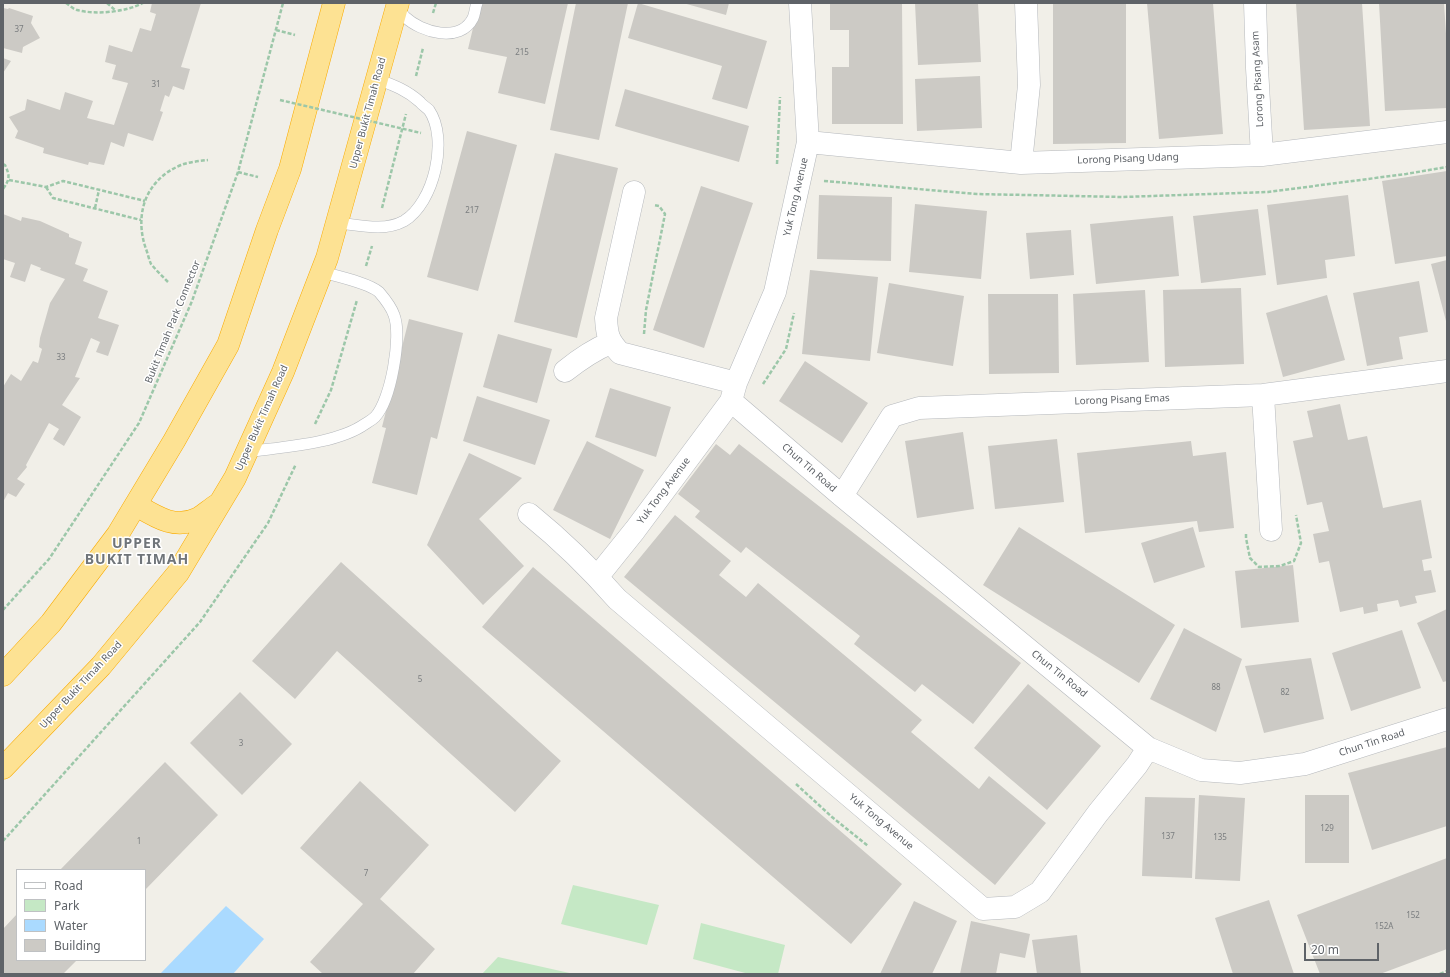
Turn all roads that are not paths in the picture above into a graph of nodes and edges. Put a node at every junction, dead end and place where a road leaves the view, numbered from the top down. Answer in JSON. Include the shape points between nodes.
{"nodes":[{"id":1,"x":334,"y":3,"type":"edge"},
{"id":2,"x":477,"y":3,"type":"edge"},
{"id":3,"x":800,"y":3,"type":"edge"},
{"id":4,"x":1026,"y":3,"type":"edge"},
{"id":5,"x":1255,"y":3,"type":"edge"},
{"id":6,"x":398,"y":5,"type":"edge"},
{"id":7,"x":377,"y":79,"type":"junction"},
{"id":8,"x":1447,"y":132,"type":"edge"},
{"id":9,"x":808,"y":142,"type":"junction"},
{"id":10,"x":1262,"y":155,"type":"junction"},
{"id":11,"x":1021,"y":163,"type":"junction"},
{"id":12,"x":634,"y":195,"type":"road end"},
{"id":13,"x":338,"y":222,"type":"junction"},
{"id":14,"x":322,"y":272,"type":"junction"},
{"id":15,"x":610,"y":343,"type":"junction"},
{"id":16,"x":565,"y":371,"type":"dead end"},
{"id":17,"x":1447,"y":371,"type":"edge"},
{"id":18,"x":733,"y":392,"type":"junction"},
{"id":19,"x":1263,"y":395,"type":"junction"},
{"id":20,"x":247,"y":452,"type":"junction"},
{"id":21,"x":842,"y":496,"type":"junction"},
{"id":22,"x":220,"y":504,"type":"junction"},
{"id":23,"x":136,"y":505,"type":"junction"},
{"id":24,"x":529,"y":514,"type":"dead end"},
{"id":25,"x":1271,"y":530,"type":"dead end"},
{"id":26,"x":598,"y":576,"type":"junction"},
{"id":27,"x":3,"y":675,"type":"edge"},
{"id":28,"x":1447,"y":718,"type":"edge"},
{"id":29,"x":1148,"y":748,"type":"junction"},
{"id":30,"x":3,"y":768,"type":"edge"}],
"edges":[{"from":1,"to":23,"type":"highway","via":[[290,169],[228,345]]},
{"from":2,"to":6,"type":"lane","via":[[473,18],[464,29],[441,33],[419,26],[405,17]]},
{"from":3,"to":9,"type":"street","name":"Yuk Tong Avenue"},
{"from":4,"to":11,"type":"street","via":[[1030,85]]},
{"from":5,"to":10,"type":"street","name":"Lorong Pisang Asam"},
{"from":6,"to":7,"type":"highway","name":"Upper Bukit Timah Road"},
{"from":7,"to":13,"type":"highway","name":"Upper Bukit Timah Road"},
{"from":7,"to":13,"type":"lane","via":[[401,88],[429,110],[436,127],[439,149],[435,172],[427,193],[416,210],[404,221],[377,227]]},
{"from":8,"to":10,"type":"street","name":"Lorong Pisang Udang"},
{"from":9,"to":11,"type":"street","name":"Lorong Pisang Udang"},
{"from":9,"to":18,"type":"street","name":"Yuk Tong Avenue","via":[[775,292]]},
{"from":10,"to":11,"type":"street","name":"Lorong Pisang Udang"},
{"from":12,"to":15,"type":"street","via":[[606,318]]},
{"from":13,"to":14,"type":"highway","name":"Upper Bukit Timah Road"},
{"from":14,"to":20,"type":"highway","name":"Upper Bukit Timah Road","via":[[283,372]]},
{"from":14,"to":20,"type":"lane","via":[[361,283],[378,291],[390,304],[395,316],[397,337],[393,372],[386,396],[376,416],[364,426],[345,435],[305,445]]},
{"from":15,"to":16,"type":"street","via":[[583,356]]},
{"from":15,"to":18,"type":"street","via":[[620,353]]},
{"from":17,"to":19,"type":"street","name":"Lorong Pisang Emas"},
{"from":18,"to":21,"type":"street","name":"Chun Tin Road"},
{"from":18,"to":26,"type":"street","name":"Yuk Tong Avenue","via":[[635,530]]},
{"from":19,"to":21,"type":"street","name":"Lorong Pisang Emas","via":[[919,408],[892,416]]},
{"from":19,"to":25,"type":"street"},
{"from":20,"to":22,"type":"highway","name":"Upper Bukit Timah Road"},
{"from":21,"to":29,"type":"street","name":"Chun Tin Road"},
{"from":22,"to":23,"type":"highway","via":[[199,518],[184,523],[171,523],[160,519]]},
{"from":22,"to":30,"type":"highway","name":"Upper Bukit Timah Road","via":[[178,573],[101,666]]},
{"from":23,"to":27,"type":"highway","via":[[118,534],[51,622]]},
{"from":24,"to":26,"type":"street","name":"Yuk Tong Avenue"},
{"from":26,"to":29,"type":"street","name":"Yuk Tong Avenue","via":[[617,598],[983,909],[1015,907],[1040,892]]},
{"from":28,"to":29,"type":"street","name":"Chun Tin Road","via":[[1305,764],[1240,773],[1201,770]]}]}
